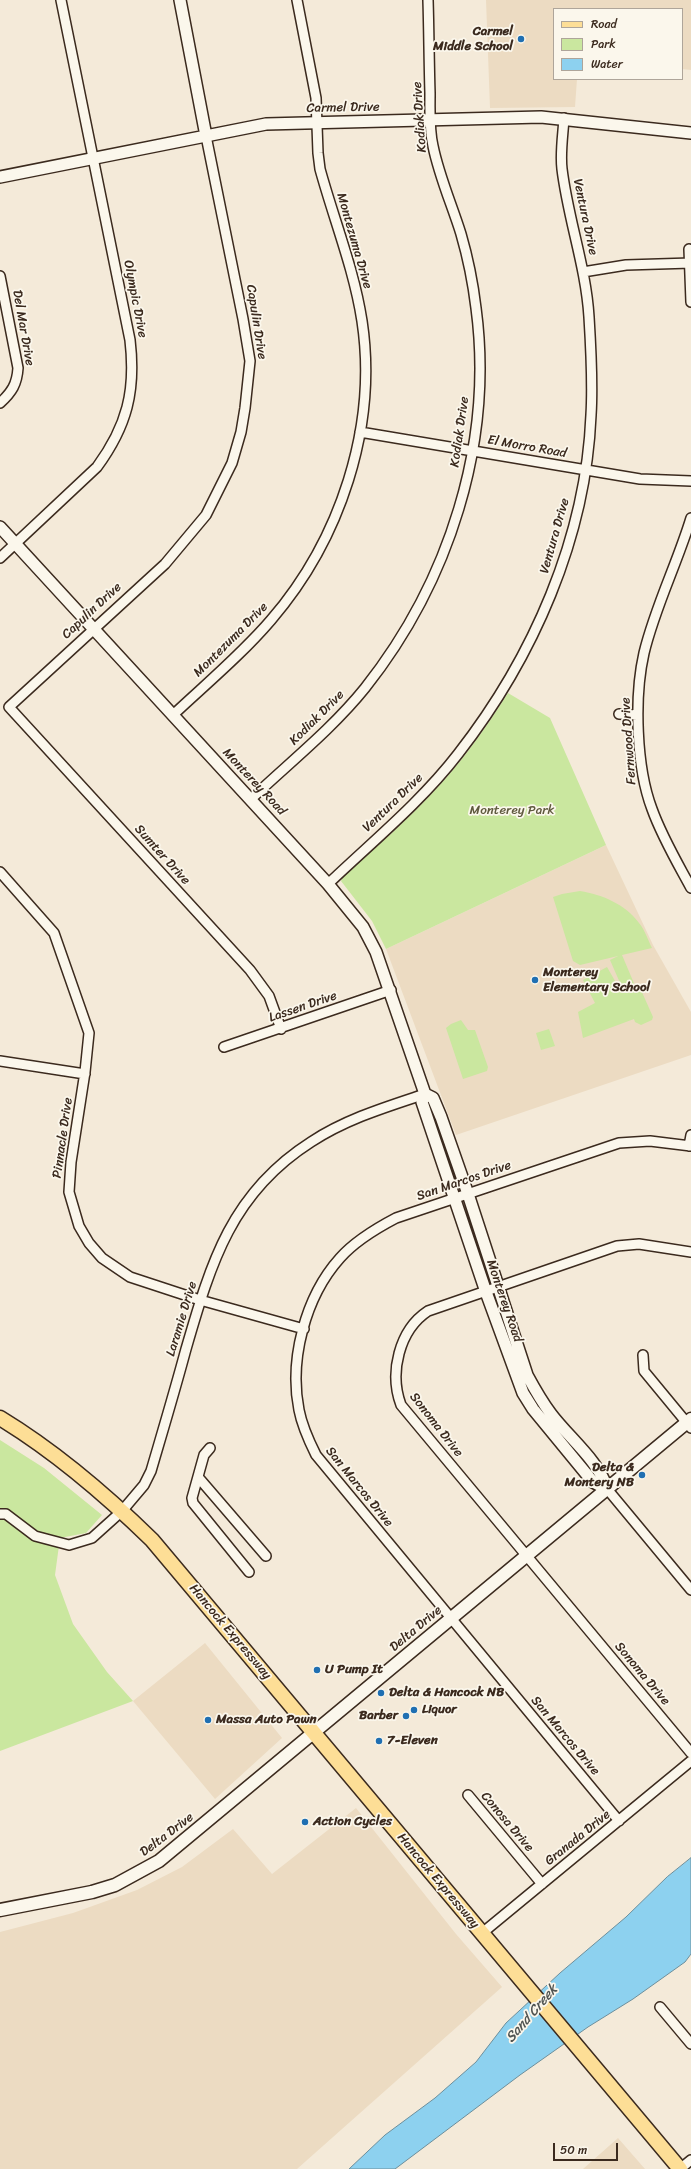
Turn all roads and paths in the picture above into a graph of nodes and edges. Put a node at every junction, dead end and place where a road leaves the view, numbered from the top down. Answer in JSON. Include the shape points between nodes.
{"nodes":[{"id":1,"x":61,"y":0,"type":"edge"},
{"id":2,"x":180,"y":0,"type":"edge"},
{"id":3,"x":296,"y":0,"type":"edge"},
{"id":4,"x":428,"y":0,"type":"edge"},
{"id":5,"x":564,"y":118,"type":"junction"},
{"id":6,"x":430,"y":120,"type":"junction"},
{"id":7,"x":317,"y":123,"type":"junction"},
{"id":8,"x":691,"y":133,"type":"edge"},
{"id":9,"x":206,"y":136,"type":"junction"},
{"id":10,"x":92,"y":159,"type":"junction"},
{"id":11,"x":0,"y":177,"type":"edge"},
{"id":12,"x":689,"y":249,"type":"dead end"},
{"id":13,"x":690,"y":263,"type":"edge"},
{"id":14,"x":584,"y":272,"type":"junction"},
{"id":15,"x":0,"y":276,"type":"edge"},
{"id":16,"x":691,"y":302,"type":"edge"},
{"id":17,"x":0,"y":403,"type":"edge"},
{"id":18,"x":360,"y":432,"type":"junction"},
{"id":19,"x":472,"y":450,"type":"junction"},
{"id":20,"x":585,"y":470,"type":"junction"},
{"id":21,"x":691,"y":481,"type":"edge"},
{"id":22,"x":691,"y":518,"type":"edge"},
{"id":23,"x":0,"y":527,"type":"edge"},
{"id":24,"x":16,"y":544,"type":"junction"},
{"id":25,"x":0,"y":558,"type":"edge"},
{"id":26,"x":94,"y":628,"type":"junction"},
{"id":27,"x":9,"y":707,"type":"joint"},
{"id":28,"x":619,"y":714,"type":"dead end"},
{"id":29,"x":173,"y":715,"type":"junction"},
{"id":30,"x":637,"y":715,"type":"junction"},
{"id":31,"x":251,"y":800,"type":"junction"},
{"id":32,"x":0,"y":872,"type":"edge"},
{"id":33,"x":328,"y":884,"type":"junction"},
{"id":34,"x":691,"y":888,"type":"edge"},
{"id":35,"x":391,"y":990,"type":"junction"},
{"id":36,"x":281,"y":1029,"type":"junction"},
{"id":37,"x":224,"y":1047,"type":"dead end"},
{"id":38,"x":0,"y":1061,"type":"edge"},
{"id":39,"x":85,"y":1074,"type":"junction"},
{"id":40,"x":425,"y":1094,"type":"junction"},
{"id":41,"x":691,"y":1135,"type":"edge"},
{"id":42,"x":690,"y":1146,"type":"edge"},
{"id":43,"x":468,"y":1194,"type":"junction"},
{"id":44,"x":456,"y":1198,"type":"junction"},
{"id":45,"x":691,"y":1252,"type":"edge"},
{"id":46,"x":499,"y":1287,"type":"junction"},
{"id":47,"x":486,"y":1292,"type":"junction"},
{"id":48,"x":200,"y":1300,"type":"junction"},
{"id":49,"x":304,"y":1328,"type":"junction"},
{"id":50,"x":644,"y":1355,"type":"dead end"},
{"id":51,"x":0,"y":1418,"type":"edge"},
{"id":52,"x":690,"y":1423,"type":"edge"},
{"id":53,"x":210,"y":1448,"type":"dead end"},
{"id":54,"x":198,"y":1477,"type":"junction"},
{"id":55,"x":608,"y":1490,"type":"junction"},
{"id":56,"x":122,"y":1511,"type":"junction"},
{"id":57,"x":0,"y":1514,"type":"edge"},
{"id":58,"x":266,"y":1556,"type":"dead end"},
{"id":59,"x":526,"y":1556,"type":"junction"},
{"id":60,"x":249,"y":1572,"type":"dead end"},
{"id":61,"x":691,"y":1590,"type":"edge"},
{"id":62,"x":450,"y":1619,"type":"junction"},
{"id":63,"x":314,"y":1734,"type":"junction"},
{"id":64,"x":691,"y":1753,"type":"edge"},
{"id":65,"x":691,"y":1761,"type":"edge"},
{"id":66,"x":468,"y":1795,"type":"dead end"},
{"id":67,"x":619,"y":1821,"type":"junction"},
{"id":68,"x":542,"y":1884,"type":"junction"},
{"id":69,"x":0,"y":1910,"type":"edge"},
{"id":70,"x":481,"y":1934,"type":"junction"},
{"id":71,"x":660,"y":2007,"type":"dead end"},
{"id":72,"x":691,"y":2044,"type":"edge"},
{"id":73,"x":691,"y":2160,"type":"edge"},
{"id":74,"x":680,"y":2169,"type":"edge"}],
"edges":[{"from":1,"to":10,"type":"street","name":"Olympic Drive"},
{"from":2,"to":9,"type":"street","name":"Capulin Drive"},
{"from":3,"to":7,"type":"street","name":"Montezuma Drive","via":[[316,98]]},
{"from":4,"to":6,"type":"street","name":"Kodiak Drive"},
{"from":5,"to":6,"type":"street","name":"Carmel Drive"},
{"from":5,"to":8,"type":"street","name":"Carmel Drive"},
{"from":5,"to":14,"type":"street","name":"Ventura Drive","via":[[562,168]]},
{"from":6,"to":7,"type":"street","name":"Carmel Drive"},
{"from":6,"to":19,"type":"street","name":"Kodiak Drive","via":[[436,158],[466,254],[476,309],[480,373],[477,422]]},
{"from":7,"to":9,"type":"street","name":"Carmel Drive","via":[[266,124]]},
{"from":7,"to":18,"type":"street","name":"Montezuma Drive","via":[[320,169],[352,270],[362,323],[365,371]]},
{"from":9,"to":10,"type":"street","name":"Carmel Drive"},
{"from":9,"to":26,"type":"street","name":"Capulin Drive","via":[[250,361],[241,432],[229,469],[206,515],[164,564]]},
{"from":10,"to":11,"type":"street","name":"Carmel Drive"},
{"from":10,"to":24,"type":"street","name":"Olympic Drive","via":[[130,340],[133,379],[130,397],[117,436],[97,467]]},
{"from":12,"to":13,"type":"street"},
{"from":13,"to":14,"type":"street","via":[[626,265]]},
{"from":13,"to":16,"type":"street"},
{"from":14,"to":20,"type":"street","name":"Ventura Drive","via":[[588,300],[591,415]]},
{"from":15,"to":17,"type":"street","name":"Del Mar Drive","via":[[18,368],[17,381],[12,392]]},
{"from":18,"to":19,"type":"street","name":"El Morro Road"},
{"from":18,"to":29,"type":"street","name":"Montezuma Drive","via":[[354,464],[337,512],[309,570],[259,634]]},
{"from":19,"to":20,"type":"street","name":"El Morro Road"},
{"from":19,"to":31,"type":"street","name":"Kodiak Drive","via":[[461,503],[441,558],[426,594],[398,642],[347,709]]},
{"from":20,"to":21,"type":"street","name":"El Morro Road","via":[[640,480]]},
{"from":20,"to":33,"type":"street","name":"Ventura Drive","via":[[573,525],[552,591],[533,635],[505,686],[458,755],[426,791]]},
{"from":22,"to":30,"type":"street","name":"Fernwood Drive","via":[[644,653]]},
{"from":23,"to":24,"type":"street","name":"Monterey Road"},
{"from":24,"to":25,"type":"street","name":"Olympic Drive"},
{"from":24,"to":26,"type":"street","name":"Monterey Road"},
{"from":26,"to":27,"type":"street","name":"Capulin Drive"},
{"from":26,"to":29,"type":"street","name":"Monterey Road"},
{"from":27,"to":36,"type":"street","name":"Sumter Drive","via":[[250,970],[269,996]]},
{"from":28,"to":30,"type":"street"},
{"from":29,"to":31,"type":"street","name":"Monterey Road"},
{"from":30,"to":34,"type":"street","name":"Fernwood Drive","via":[[643,773],[650,803],[660,829]]},
{"from":31,"to":33,"type":"street","name":"Monterey Road"},
{"from":32,"to":39,"type":"street","name":"Pinnacle Drive","via":[[47,924],[59,945],[89,1033]]},
{"from":33,"to":35,"type":"street","name":"Monterey Road","via":[[363,927]]},
{"from":35,"to":36,"type":"street","name":"Lassen Drive"},
{"from":35,"to":40,"type":"street","name":"Monterey Road"},
{"from":36,"to":37,"type":"street","name":"Lassen Drive"},
{"from":38,"to":39,"type":"street"},
{"from":39,"to":48,"type":"street","name":"Pinnacle Drive","via":[[70,1176],[72,1206],[79,1226],[89,1243],[116,1269],[146,1283]]},
{"from":40,"to":43,"type":"street","name":"Monterey Road","via":[[433,1098]]},
{"from":40,"to":44,"type":"street","name":"Monterey Road","via":[[422,1102]]},
{"from":40,"to":48,"type":"street","name":"Laramie Drive","via":[[356,1118],[310,1142],[281,1163],[234,1219],[213,1261]]},
{"from":41,"to":42,"type":"street"},
{"from":42,"to":43,"type":"street","name":"San Marcos Drive","via":[[650,1141],[619,1144]]},
{"from":43,"to":44,"type":"street","name":"San Marcos Drive"},
{"from":43,"to":46,"type":"street","name":"Monterey Road"},
{"from":44,"to":47,"type":"street","name":"Monterey Road"},
{"from":44,"to":49,"type":"street","name":"San Marcos Drive","via":[[396,1218],[376,1228],[355,1244],[339,1258],[328,1274],[312,1305]]},
{"from":45,"to":46,"type":"street","name":"Sonoma Drive","via":[[628,1244]]},
{"from":46,"to":47,"type":"street","name":"Sonoma Drive"},
{"from":46,"to":55,"type":"street","name":"Monterey Road","via":[[527,1374],[537,1394],[603,1474]]},
{"from":47,"to":55,"type":"street","name":"Monterey Road","via":[[523,1393],[533,1409],[593,1482]]},
{"from":47,"to":59,"type":"street","name":"Sonoma Drive","via":[[428,1311],[421,1316],[403,1344],[395,1372],[396,1391],[401,1405]]},
{"from":48,"to":49,"type":"street","name":"Pinnacle Drive"},
{"from":48,"to":56,"type":"street","name":"Laramie Drive","via":[[151,1471],[144,1485]]},
{"from":49,"to":62,"type":"street","name":"San Marcos Drive","via":[[296,1370],[296,1391],[299,1411],[316,1455]]},
{"from":50,"to":52,"type":"street","via":[[644,1371]]},
{"from":51,"to":56,"type":"main road","name":"Hancock Expressway","via":[[51,1451]]},
{"from":52,"to":55,"type":"main road","name":"Delta Drive"},
{"from":53,"to":54,"type":"street","via":[[204,1455]]},
{"from":54,"to":58,"type":"street"},
{"from":54,"to":60,"type":"street","via":[[193,1503]]},
{"from":55,"to":59,"type":"main road","name":"Delta Drive"},
{"from":55,"to":61,"type":"street","name":"Monterey Road"},
{"from":56,"to":57,"type":"street","name":"Laramie Drive","via":[[92,1538],[69,1545],[36,1536],[6,1514]]},
{"from":56,"to":63,"type":"main road","name":"Hancock Expressway","via":[[152,1540]]},
{"from":59,"to":62,"type":"main road","name":"Delta Drive"},
{"from":59,"to":64,"type":"street","name":"Sonoma Drive"},
{"from":62,"to":63,"type":"main road","name":"Delta Drive"},
{"from":62,"to":67,"type":"street","name":"San Marcos Drive"},
{"from":63,"to":69,"type":"main road","name":"Delta Drive","via":[[181,1844],[136,1875],[115,1885],[85,1894]]},
{"from":63,"to":70,"type":"main road","name":"Hancock Expressway"},
{"from":65,"to":67,"type":"street","name":"Granada Drive"},
{"from":66,"to":68,"type":"street","name":"Conosa Drive"},
{"from":67,"to":68,"type":"street","name":"Granada Drive"},
{"from":68,"to":70,"type":"street","name":"Granada Drive"},
{"from":70,"to":74,"type":"main road","name":"Hancock Expressway"},
{"from":71,"to":72,"type":"street"},
{"from":73,"to":74,"type":"street"}]}
